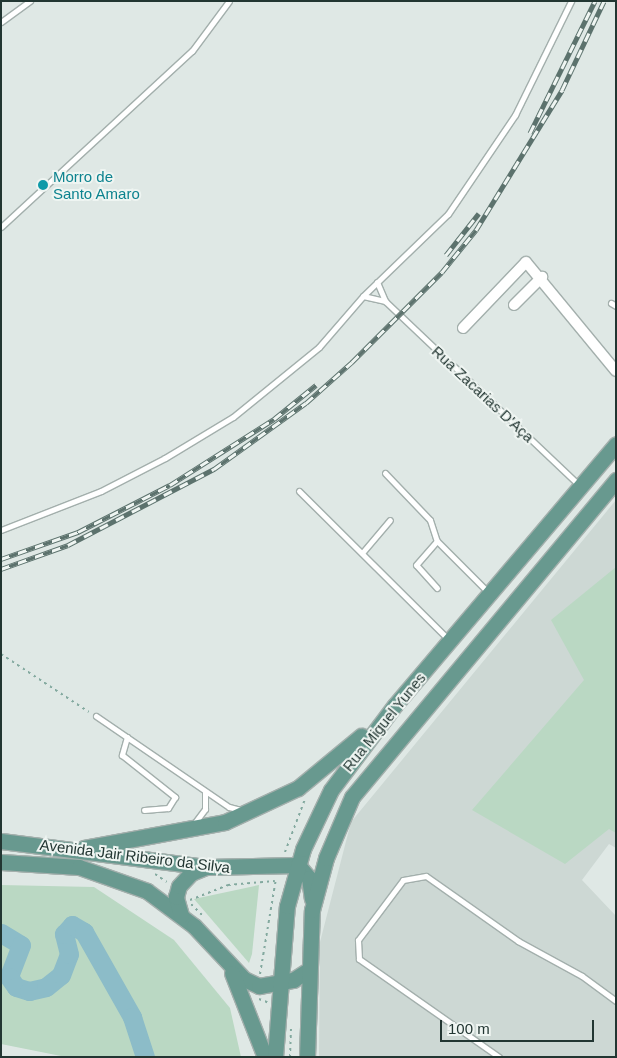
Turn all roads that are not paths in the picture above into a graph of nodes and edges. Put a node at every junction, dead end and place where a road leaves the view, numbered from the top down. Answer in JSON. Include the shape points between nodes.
{"nodes":[{"id":1,"x":30,"y":1,"type":"edge"},
{"id":2,"x":229,"y":1,"type":"edge"},
{"id":3,"x":571,"y":1,"type":"edge"},
{"id":4,"x":1,"y":22,"type":"edge"},
{"id":5,"x":1,"y":227,"type":"edge"},
{"id":6,"x":542,"y":277,"type":"junction"},
{"id":7,"x":377,"y":282,"type":"junction"},
{"id":8,"x":363,"y":296,"type":"junction"},
{"id":9,"x":385,"y":301,"type":"junction"},
{"id":10,"x":514,"y":305,"type":"dead end"},
{"id":11,"x":463,"y":328,"type":"dead end"},
{"id":12,"x":616,"y":371,"type":"edge"},
{"id":13,"x":616,"y":444,"type":"edge"},
{"id":14,"x":385,"y":473,"type":"dead end"},
{"id":15,"x":616,"y":480,"type":"edge"},
{"id":16,"x":581,"y":487,"type":"junction"},
{"id":17,"x":299,"y":491,"type":"dead end"},
{"id":18,"x":390,"y":520,"type":"dead end"},
{"id":19,"x":576,"y":527,"type":"junction"},
{"id":20,"x":1,"y":530,"type":"edge"},
{"id":21,"x":437,"y":541,"type":"junction"},
{"id":22,"x":362,"y":553,"type":"junction"},
{"id":23,"x":437,"y":588,"type":"dead end"},
{"id":24,"x":490,"y":594,"type":"junction"},
{"id":25,"x":450,"y":641,"type":"junction"},
{"id":26,"x":396,"y":705,"type":"junction"},
{"id":27,"x":96,"y":716,"type":"dead end"},
{"id":28,"x":127,"y":737,"type":"junction"},
{"id":29,"x":206,"y":792,"type":"junction"},
{"id":30,"x":144,"y":810,"type":"dead end"},
{"id":31,"x":255,"y":810,"type":"junction"},
{"id":32,"x":187,"y":832,"type":"junction"},
{"id":33,"x":1,"y":841,"type":"edge"},
{"id":34,"x":84,"y":848,"type":"junction"},
{"id":35,"x":1,"y":862,"type":"edge"},
{"id":36,"x":298,"y":865,"type":"junction"},
{"id":37,"x":207,"y":867,"type":"junction"},
{"id":38,"x":312,"y":910,"type":"junction"},
{"id":39,"x":181,"y":914,"type":"junction"},
{"id":40,"x":226,"y":961,"type":"junction"},
{"id":41,"x":307,"y":971,"type":"junction"},
{"id":42,"x":278,"y":984,"type":"junction"},
{"id":43,"x":616,"y":1001,"type":"edge"},
{"id":44,"x":265,"y":1057,"type":"edge"},
{"id":45,"x":274,"y":1057,"type":"edge"},
{"id":46,"x":306,"y":1057,"type":"edge"},
{"id":47,"x":499,"y":1057,"type":"edge"}],
"edges":[{"from":1,"to":4,"type":"lane"},
{"from":2,"to":5,"type":"lane","via":[[192,51]]},
{"from":3,"to":7,"type":"lane","via":[[498,142],[448,214]]},
{"from":6,"to":10,"type":"street"},
{"from":6,"to":11,"type":"street","via":[[533,265],[519,264]]},
{"from":6,"to":12,"type":"street"},
{"from":7,"to":8,"type":"lane"},
{"from":7,"to":9,"type":"lane"},
{"from":8,"to":9,"type":"lane"},
{"from":8,"to":20,"type":"lane","via":[[319,347],[233,418],[101,490]]},
{"from":9,"to":16,"type":"lane","name":"Rua Zacarias D'Aça"},
{"from":13,"to":16,"type":"main road","name":"Rua Miguel Yunes"},
{"from":14,"to":21,"type":"lane","via":[[430,520]]},
{"from":15,"to":19,"type":"main road","name":"Rua Miguel Yunes"},
{"from":16,"to":19,"type":"main road","via":[[586,503]]},
{"from":16,"to":24,"type":"main road","name":"Rua Miguel Yunes"},
{"from":17,"to":22,"type":"lane"},
{"from":18,"to":22,"type":"lane"},
{"from":19,"to":38,"type":"main road","name":"Rua Miguel Yunes","via":[[366,777],[326,858]]},
{"from":21,"to":23,"type":"lane","via":[[416,565]]},
{"from":21,"to":24,"type":"lane"},
{"from":22,"to":25,"type":"lane"},
{"from":24,"to":25,"type":"main road","name":"Rua Miguel Yunes"},
{"from":25,"to":26,"type":"main road","name":"Rua Miguel Yunes"},
{"from":26,"to":31,"type":"main road","via":[[306,783]]},
{"from":26,"to":36,"type":"main road","name":"Rua Miguel Yunes","via":[[331,790]]},
{"from":27,"to":28,"type":"lane"},
{"from":28,"to":29,"type":"lane"},
{"from":28,"to":30,"type":"lane","via":[[122,755],[175,797],[168,808]]},
{"from":29,"to":31,"type":"lane","via":[[229,808]]},
{"from":29,"to":32,"type":"lane","via":[[205,809]]},
{"from":31,"to":32,"type":"main road"},
{"from":32,"to":34,"type":"main road"},
{"from":33,"to":34,"type":"main road","name":"Avenida Jair Ribeiro da Silva"},
{"from":34,"to":37,"type":"main road","name":"Avenida Jair Ribeiro da Silva"},
{"from":35,"to":39,"type":"main road","name":"Avenida Jair Ribeiro da Silva","via":[[79,867],[112,876]]},
{"from":36,"to":37,"type":"main road","name":"Avenida Jair Ribeiro da Silva"},
{"from":36,"to":38,"type":"main road","via":[[309,878]]},
{"from":36,"to":42,"type":"main road","name":"Rua Miguel Yunes","via":[[283,928]]},
{"from":37,"to":39,"type":"main road","via":[[191,873],[179,886],[176,897]]},
{"from":38,"to":41,"type":"main road","name":"Rua Miguel Yunes"},
{"from":39,"to":40,"type":"main road","name":"Avenida Jair Ribeiro da Silva"},
{"from":40,"to":42,"type":"main road","name":"Avenida Jair Ribeiro da Silva","via":[[244,979],[259,986]]},
{"from":40,"to":44,"type":"main road","via":[[250,1010]]},
{"from":41,"to":42,"type":"main road"},
{"from":41,"to":46,"type":"main road","name":"Rua Miguel Yunes"},
{"from":42,"to":45,"type":"main road","name":"Rua Miguel Yunes"},
{"from":43,"to":47,"type":"lane","via":[[582,976],[518,942],[426,876],[403,880],[358,940],[359,959]]}]}
